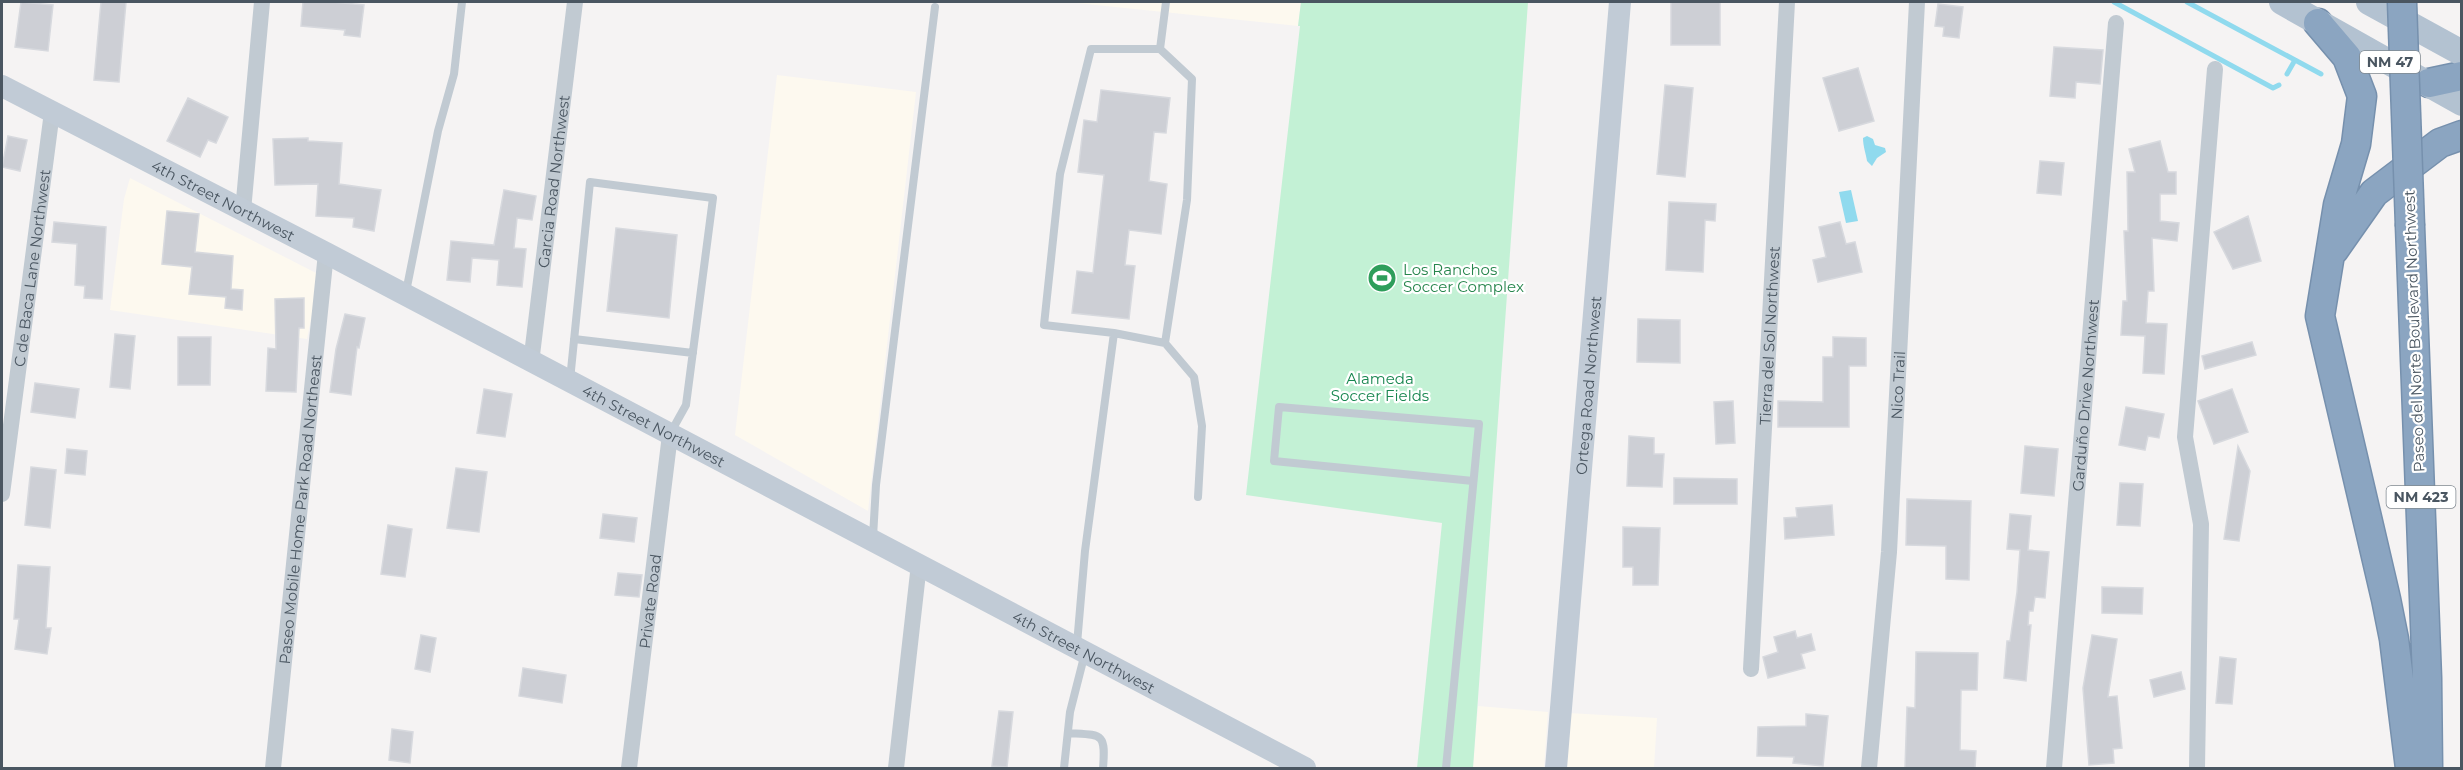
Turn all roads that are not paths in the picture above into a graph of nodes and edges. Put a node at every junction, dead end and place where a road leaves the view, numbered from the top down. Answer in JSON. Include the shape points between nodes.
{"nodes":[{"id":1,"x":262,"y":2,"type":"edge"},
{"id":2,"x":462,"y":2,"type":"edge"},
{"id":3,"x":575,"y":2,"type":"edge"},
{"id":4,"x":1166,"y":2,"type":"edge"},
{"id":5,"x":1620,"y":2,"type":"edge"},
{"id":6,"x":1787,"y":2,"type":"edge"},
{"id":7,"x":1917,"y":2,"type":"edge"},
{"id":8,"x":2282,"y":2,"type":"edge"},
{"id":9,"x":2369,"y":2,"type":"edge"},
{"id":10,"x":2389,"y":2,"type":"edge"},
{"id":11,"x":2402,"y":2,"type":"edge"},
{"id":12,"x":2418,"y":2,"type":"edge"},
{"id":13,"x":935,"y":7,"type":"dead end"},
{"id":14,"x":2116,"y":23,"type":"dead end"},
{"id":15,"x":2318,"y":23,"type":"junction"},
{"id":16,"x":1160,"y":49,"type":"junction"},
{"id":17,"x":2462,"y":53,"type":"edge"},
{"id":18,"x":2215,"y":69,"type":"dead end"},
{"id":19,"x":2462,"y":76,"type":"edge"},
{"id":20,"x":2429,"y":83,"type":"junction"},
{"id":21,"x":2,"y":86,"type":"edge"},
{"id":22,"x":2462,"y":103,"type":"edge"},
{"id":23,"x":52,"y":112,"type":"junction"},
{"id":24,"x":2462,"y":135,"type":"edge"},
{"id":25,"x":243,"y":211,"type":"junction"},
{"id":26,"x":326,"y":253,"type":"junction"},
{"id":27,"x":2330,"y":256,"type":"junction"},
{"id":28,"x":405,"y":295,"type":"junction"},
{"id":29,"x":1114,"y":333,"type":"junction"},
{"id":30,"x":574,"y":339,"type":"junction"},
{"id":31,"x":1165,"y":344,"type":"junction"},
{"id":32,"x":693,"y":353,"type":"junction"},
{"id":33,"x":531,"y":363,"type":"junction"},
{"id":34,"x":570,"y":383,"type":"junction"},
{"id":35,"x":670,"y":435,"type":"junction"},
{"id":36,"x":1473,"y":481,"type":"junction"},
{"id":37,"x":2,"y":494,"type":"edge"},
{"id":38,"x":1198,"y":497,"type":"dead end"},
{"id":39,"x":873,"y":540,"type":"junction"},
{"id":40,"x":919,"y":564,"type":"junction"},
{"id":41,"x":1081,"y":650,"type":"junction"},
{"id":42,"x":1751,"y":669,"type":"dead end"},
{"id":43,"x":1068,"y":733,"type":"junction"},
{"id":44,"x":273,"y":768,"type":"edge"},
{"id":45,"x":629,"y":768,"type":"edge"},
{"id":46,"x":896,"y":768,"type":"edge"},
{"id":47,"x":1064,"y":768,"type":"edge"},
{"id":48,"x":1103,"y":768,"type":"edge"},
{"id":49,"x":1305,"y":768,"type":"edge"},
{"id":50,"x":1446,"y":768,"type":"edge"},
{"id":51,"x":1556,"y":768,"type":"edge"},
{"id":52,"x":1869,"y":768,"type":"edge"},
{"id":53,"x":2054,"y":768,"type":"edge"},
{"id":54,"x":2198,"y":768,"type":"edge"},
{"id":55,"x":2410,"y":768,"type":"edge"},
{"id":56,"x":2428,"y":768,"type":"edge"}],
"edges":[{"from":1,"to":25,"type":"street"},
{"from":2,"to":28,"type":"lane","via":[[454,74],[438,131]]},
{"from":3,"to":33,"type":"street","name":"Garcia Road Northwest"},
{"from":4,"to":16,"type":"lane"},
{"from":5,"to":51,"type":"main road","name":"Ortega Road Northwest"},
{"from":6,"to":42,"type":"street","name":"Tierra del Sol Northwest"},
{"from":7,"to":52,"type":"street","name":"Nico Trail","via":[[1889,552]]},
{"from":8,"to":15,"type":"main road","number":"NM 47"},
{"from":9,"to":17,"type":"main road","number":"NM 47"},
{"from":10,"to":12,"type":"highway"},
{"from":11,"to":56,"type":"highway","name":"Paseo del Norte Boulevard Northwest","number":"NM 423","bridge":true},
{"from":13,"to":39,"type":"lane","via":[[876,485]]},
{"from":14,"to":53,"type":"street","name":"Garduño Drive Northwest"},
{"from":15,"to":20,"type":"main road","number":"NM 47"},
{"from":15,"to":27,"type":"highway","via":[[2347,57],[2362,96],[2356,144],[2338,206]]},
{"from":16,"to":29,"type":"lane","via":[[1091,48],[1060,174],[1044,325]]},
{"from":16,"to":31,"type":"lane","via":[[1192,79],[1187,200]]},
{"from":18,"to":54,"type":"street","via":[[2185,437],[2201,524]]},
{"from":19,"to":20,"type":"highway"},
{"from":20,"to":22,"type":"main road","number":"NM 47"},
{"from":21,"to":23,"type":"main road","name":"4th Street Northwest"},
{"from":23,"to":25,"type":"main road","name":"4th Street Northwest"},
{"from":23,"to":37,"type":"street","name":"C de Baca Lane Northwest"},
{"from":24,"to":27,"type":"highway","via":[[2440,143],[2374,194]]},
{"from":25,"to":26,"type":"main road","name":"4th Street Northwest"},
{"from":26,"to":28,"type":"main road","name":"4th Street Northwest"},
{"from":26,"to":44,"type":"street","name":"Paseo Mobile Home Park Road Northeast"},
{"from":27,"to":55,"type":"highway","via":[[2320,316],[2394,639]]},
{"from":28,"to":33,"type":"main road","name":"4th Street Northwest"},
{"from":29,"to":31,"type":"lane"},
{"from":29,"to":41,"type":"lane","via":[[1085,551]]},
{"from":30,"to":32,"type":"lane"},
{"from":30,"to":32,"type":"lane","via":[[590,182],[713,198]]},
{"from":30,"to":34,"type":"lane"},
{"from":31,"to":38,"type":"lane","via":[[1194,377],[1202,426]]},
{"from":32,"to":35,"type":"lane","via":[[686,405]]},
{"from":33,"to":34,"type":"main road","name":"4th Street Northwest"},
{"from":34,"to":35,"type":"main road","name":"4th Street Northwest"},
{"from":35,"to":39,"type":"main road","name":"4th Street Northwest"},
{"from":35,"to":45,"type":"street","name":"Private Road"},
{"from":36,"to":36,"type":"lane","via":[[1479,424],[1279,407],[1274,461]]},
{"from":36,"to":50,"type":"lane"},
{"from":39,"to":40,"type":"main road","name":"4th Street Northwest"},
{"from":40,"to":41,"type":"main road","name":"4th Street Northwest"},
{"from":40,"to":46,"type":"street"},
{"from":41,"to":43,"type":"lane"},
{"from":41,"to":49,"type":"main road","name":"4th Street Northwest"},
{"from":43,"to":47,"type":"lane"},
{"from":43,"to":48,"type":"lane","via":[[1101,738],[1105,744]]}]}
